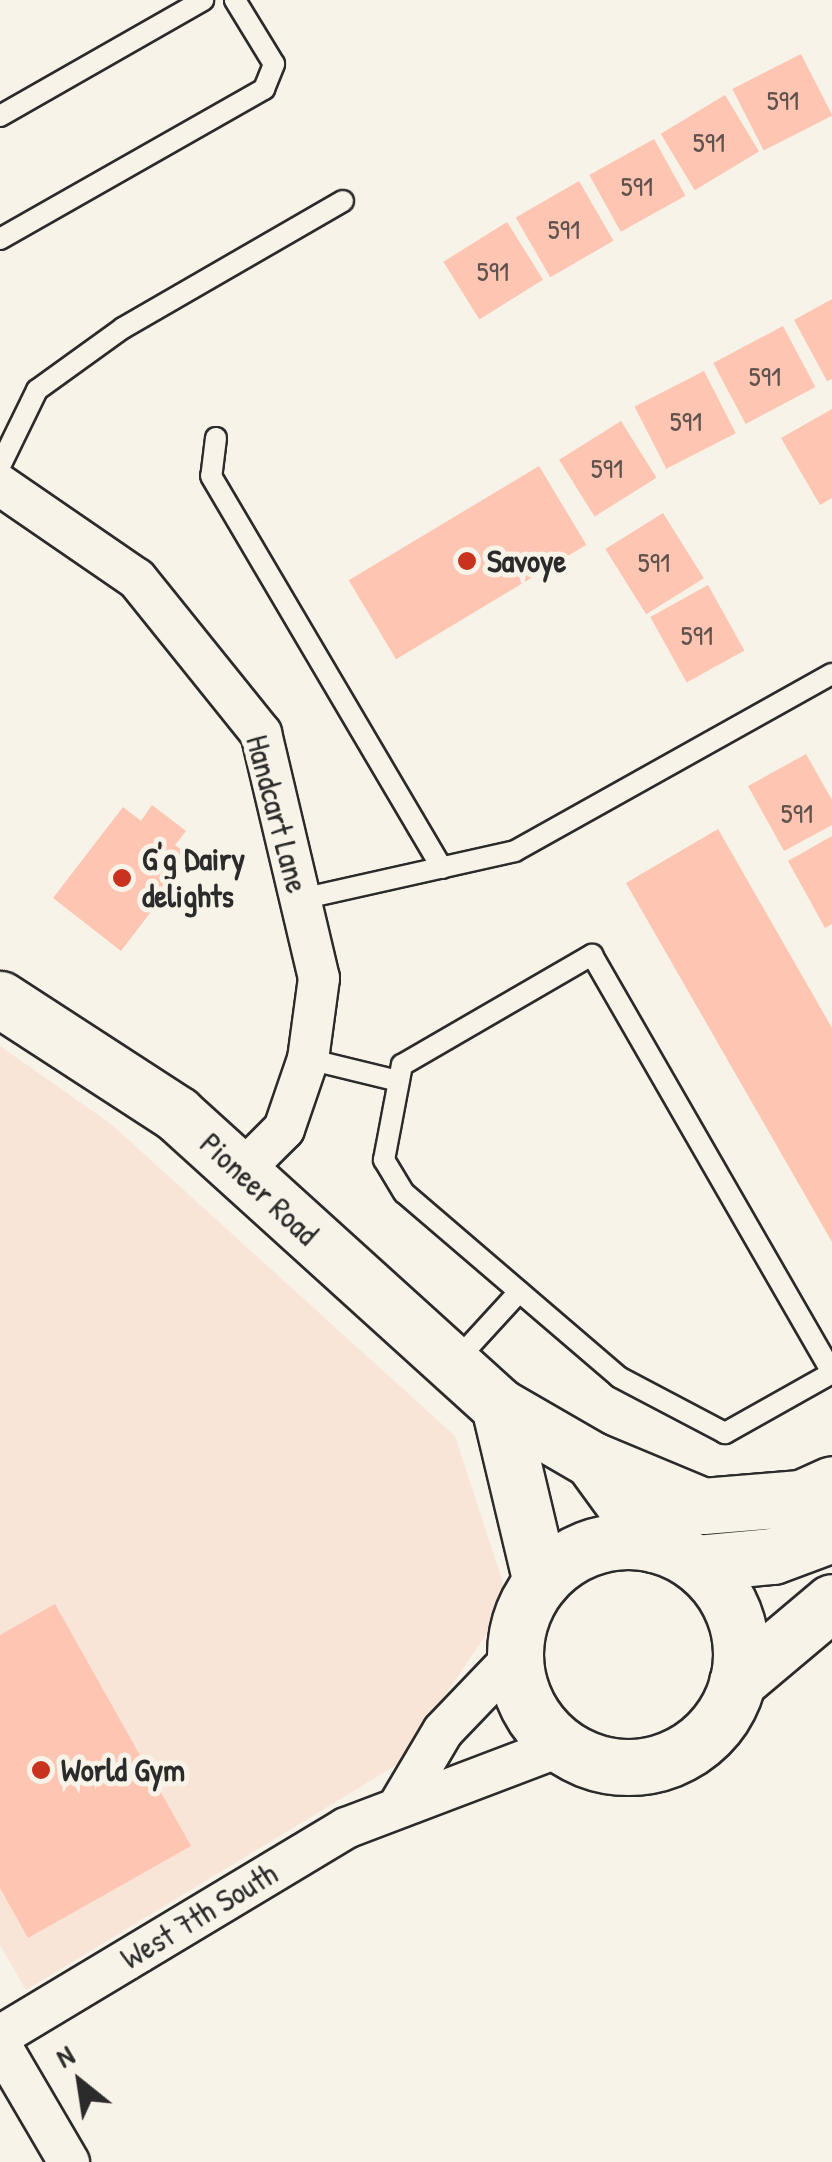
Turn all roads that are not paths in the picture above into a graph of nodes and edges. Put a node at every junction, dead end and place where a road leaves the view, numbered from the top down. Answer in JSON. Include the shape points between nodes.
{"nodes":[{"id":1,"x":203,"y":0,"type":"edge"},
{"id":2,"x":236,"y":0,"type":"edge"},
{"id":3,"x":0,"y":116,"type":"edge"},
{"id":4,"x":344,"y":202,"type":"dead end"},
{"id":5,"x":0,"y":239,"type":"edge"},
{"id":6,"x":216,"y":438,"type":"dead end"},
{"id":7,"x":0,"y":466,"type":"edge"},
{"id":8,"x":0,"y":485,"type":"edge"},
{"id":9,"x":832,"y":674,"type":"edge"},
{"id":10,"x":442,"y":868,"type":"junction"},
{"id":11,"x":300,"y":899,"type":"junction"},
{"id":12,"x":0,"y":999,"type":"edge"},
{"id":13,"x":308,"y":1058,"type":"junction"},
{"id":14,"x":398,"y":1081,"type":"junction"},
{"id":15,"x":241,"y":1172,"type":"junction"},
{"id":16,"x":520,"y":1292,"type":"junction"},
{"id":17,"x":451,"y":1365,"type":"junction"},
{"id":18,"x":832,"y":1372,"type":"edge"},
{"id":19,"x":498,"y":1406,"type":"junction"},
{"id":20,"x":592,"y":1460,"type":"junction"},
{"id":21,"x":832,"y":1484,"type":"edge"},
{"id":22,"x":832,"y":1534,"type":"edge"},
{"id":23,"x":675,"y":1553,"type":"junction"},
{"id":24,"x":542,"y":1582,"type":"junction"},
{"id":25,"x":832,"y":1602,"type":"edge"},
{"id":26,"x":514,"y":1656,"type":"junction"},
{"id":27,"x":737,"y":1682,"type":"junction"},
{"id":28,"x":562,"y":1746,"type":"junction"},
{"id":29,"x":402,"y":1802,"type":"junction"},
{"id":30,"x":0,"y":2036,"type":"edge"},
{"id":31,"x":0,"y":2044,"type":"edge"},
{"id":32,"x":69,"y":2162,"type":"edge"}],
"edges":[{"from":1,"to":3,"type":"lane"},
{"from":2,"to":5,"type":"lane","via":[[274,64],[264,88]]},
{"from":4,"to":7,"type":"lane","via":[[37,390]]},
{"from":6,"to":10,"type":"lane","via":[[211,476]]},
{"from":8,"to":11,"type":"street","name":"Handcart Lane","via":[[137,579],[261,733]]},
{"from":9,"to":10,"type":"lane","via":[[515,850]]},
{"from":10,"to":11,"type":"lane"},
{"from":11,"to":13,"type":"street","name":"Handcart Lane","via":[[319,978]]},
{"from":12,"to":15,"type":"street","name":"Pioneer Road","via":[[125,1074]]},
{"from":13,"to":14,"type":"lane"},
{"from":13,"to":15,"type":"street","name":"Handcart Lane","via":[[284,1129]]},
{"from":14,"to":16,"type":"lane","via":[[384,1160],[404,1193]]},
{"from":14,"to":18,"type":"lane","via":[[402,1065],[592,955]]},
{"from":15,"to":17,"type":"street","name":"Pioneer Road"},
{"from":16,"to":17,"type":"lane"},
{"from":16,"to":18,"type":"lane","via":[[619,1377],[726,1432]]},
{"from":17,"to":19,"type":"street","name":"Pioneer Road"},
{"from":19,"to":20,"type":"street","name":"Pioneer Road"},
{"from":19,"to":24,"type":"street"},
{"from":20,"to":21,"type":"street","via":[[702,1506],[801,1498]]},
{"from":20,"to":23,"type":"street","name":"Pioneer Road"},
{"from":22,"to":23,"type":"street","via":[[773,1556]]},
{"from":23,"to":24,"type":"street","via":[[593,1546]]},
{"from":23,"to":27,"type":"street","via":[[739,1626]]},
{"from":24,"to":26,"type":"street","via":[[519,1620]]},
{"from":25,"to":27,"type":"street"},
{"from":26,"to":28,"type":"street","via":[[538,1724]]},
{"from":26,"to":29,"type":"street","name":"West 7th South","via":[[443,1731]]},
{"from":27,"to":28,"type":"street","via":[[710,1734],[678,1756],[602,1765]]},
{"from":28,"to":29,"type":"street","name":"West 7th South"},
{"from":29,"to":30,"type":"street","name":"West 7th South"},
{"from":31,"to":32,"type":"street"}]}
